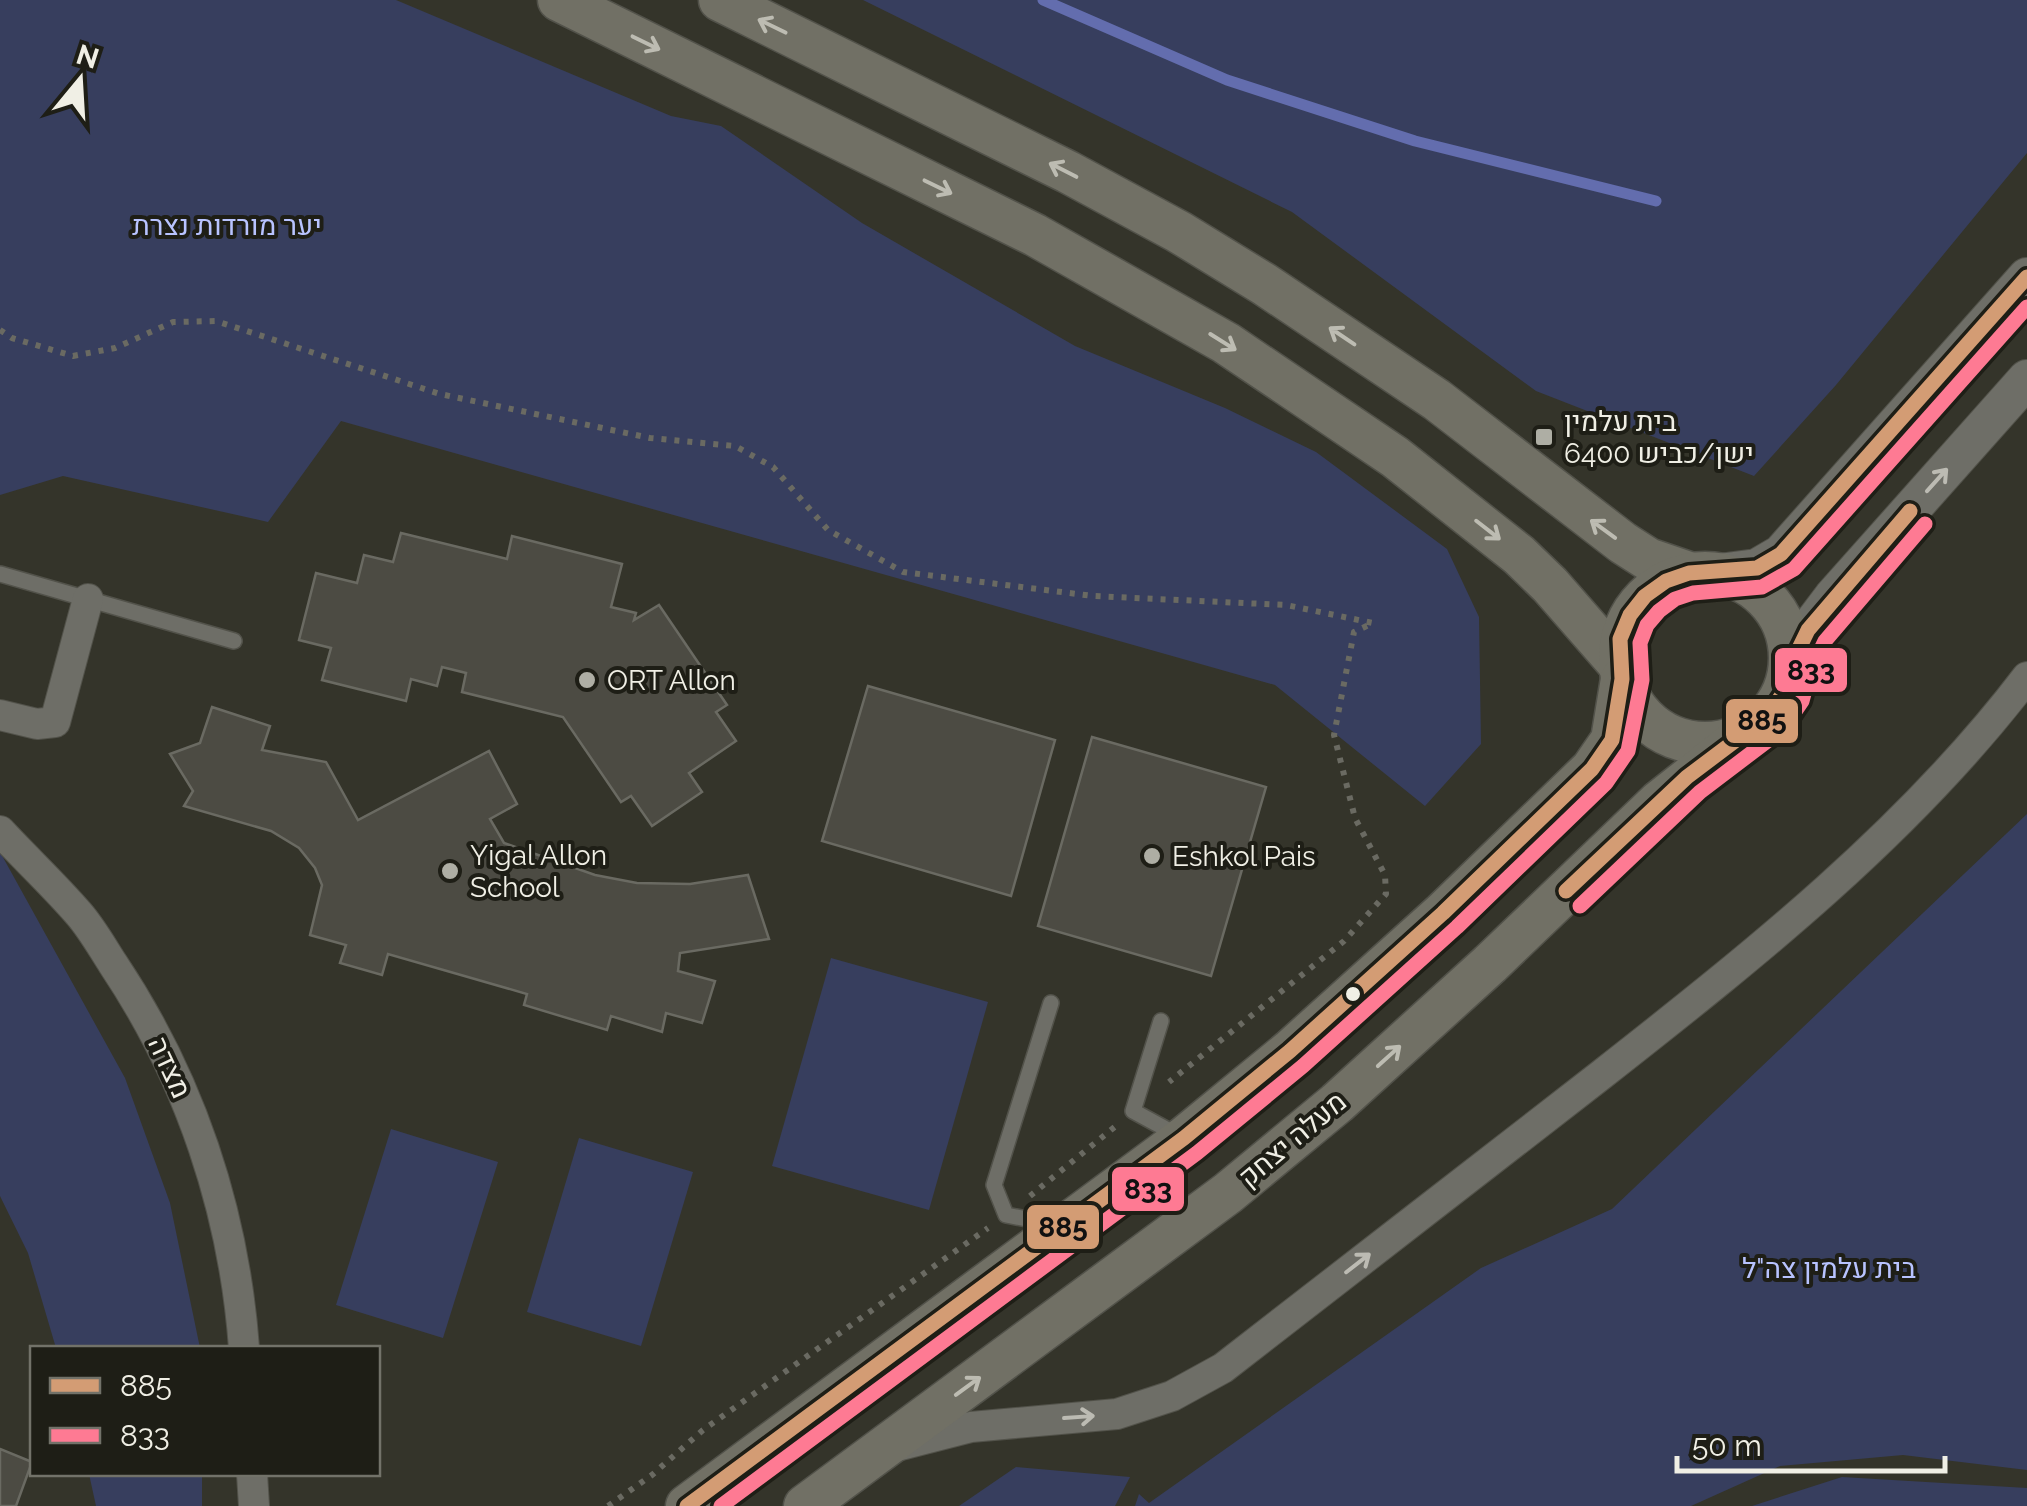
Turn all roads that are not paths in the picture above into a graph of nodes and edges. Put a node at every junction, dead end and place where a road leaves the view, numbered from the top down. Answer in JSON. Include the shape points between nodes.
{"nodes":[{"id":1,"x":559,"y":0,"type":"edge"},
{"id":2,"x":720,"y":0,"type":"edge"},
{"id":3,"x":2027,"y":277,"type":"edge"},
{"id":4,"x":2027,"y":380,"type":"edge"},
{"id":5,"x":1704,"y":573,"type":"junction"},
{"id":6,"x":0,"y":574,"type":"edge"},
{"id":7,"x":88,"y":599,"type":"junction"},
{"id":8,"x":234,"y":641,"type":"dead end"},
{"id":9,"x":1791,"y":666,"type":"junction"},
{"id":10,"x":1620,"y":672,"type":"junction"},
{"id":11,"x":2027,"y":677,"type":"edge"},
{"id":12,"x":0,"y":715,"type":"edge"},
{"id":13,"x":1746,"y":733,"type":"junction"},
{"id":14,"x":0,"y":831,"type":"edge"},
{"id":15,"x":1051,"y":1003,"type":"dead end"},
{"id":16,"x":1162,"y":1021,"type":"dead end"},
{"id":17,"x":1184,"y":1138,"type":"junction"},
{"id":18,"x":1065,"y":1227,"type":"junction"},
{"id":19,"x":244,"y":1346,"type":"edge"},
{"id":20,"x":880,"y":1450,"type":"junction"},
{"id":21,"x":252,"y":1476,"type":"edge"},
{"id":22,"x":254,"y":1506,"type":"edge"},
{"id":23,"x":687,"y":1506,"type":"edge"},
{"id":24,"x":805,"y":1506,"type":"edge"}],
"edges":[{"from":1,"to":10,"type":"main road","one_way":true,"via":[[1035,235],[1226,344],[1395,457],[1519,555]]},
{"from":5,"to":2,"type":"main road","one_way":true,"via":[[1648,559],[1623,543],[1438,400],[1179,232]]},
{"from":3,"to":5,"type":"street","via":[[1781,554],[1757,568]]},
{"from":9,"to":4,"type":"street","one_way":true,"via":[[1833,598]]},
{"from":5,"to":9,"type":"main road","via":[[1754,588],[1780,616]]},
{"from":5,"to":10,"type":"main road","via":[[1666,581],[1645,596],[1620,639]]},
{"from":6,"to":7,"type":"lane"},
{"from":7,"to":8,"type":"lane"},
{"from":7,"to":12,"type":"street","via":[[54,722]]},
{"from":9,"to":13,"type":"main road","via":[[1768,716]]},
{"from":10,"to":13,"type":"main road","via":[[1632,703],[1671,737],[1722,742]]},
{"from":10,"to":17,"type":"main road","via":[[1612,740],[1592,769],[1361,987]]},
{"from":20,"to":11,"type":"street","one_way":true,"via":[[970,1427],[1117,1414],[1172,1396],[1223,1368],[1797,915],[1908,814]]},
{"from":20,"to":13,"type":"main road","name":"מעלה יצחק","one_way":true,"via":[[1228,1193],[1490,964],[1659,802]]},
{"from":14,"to":19,"type":"street","name":"מצדה","via":[[81,916],[166,1055],[216,1179]]},
{"from":15,"to":18,"type":"lane","via":[[994,1185],[1006,1215]]},
{"from":16,"to":17,"type":"lane","via":[[1134,1111]]},
{"from":17,"to":18,"type":"main road"},
{"from":18,"to":23,"type":"main road"},
{"from":20,"to":24,"type":"main road","name":"מעלה יצחק"},
{"from":21,"to":22,"type":"street"}]}
